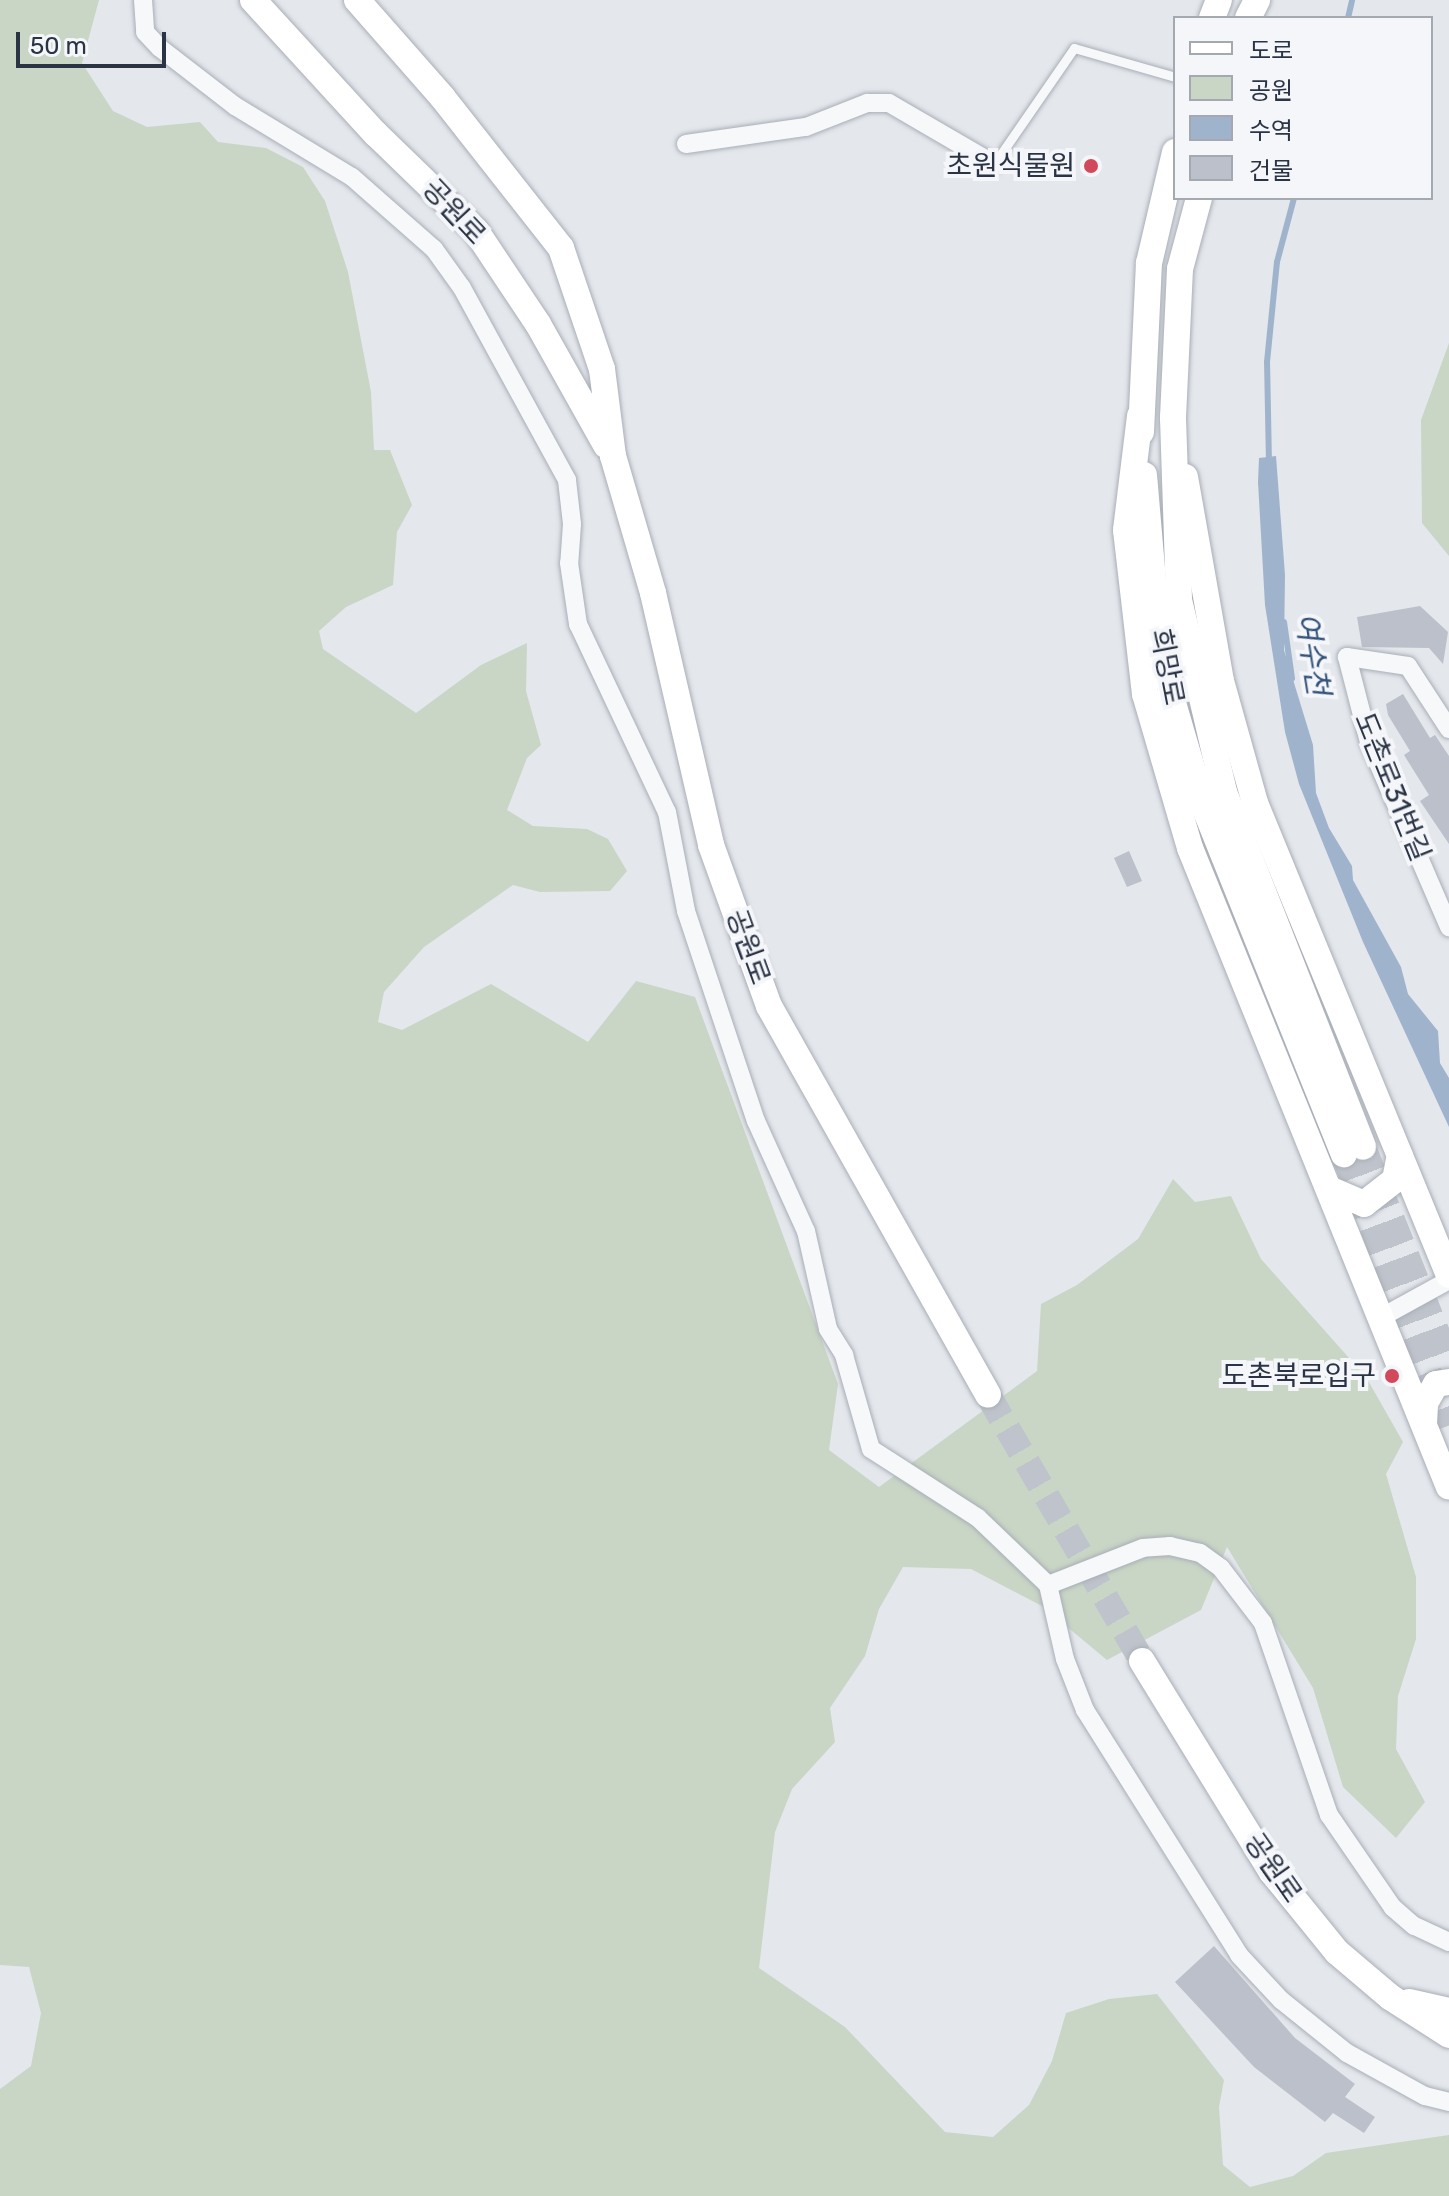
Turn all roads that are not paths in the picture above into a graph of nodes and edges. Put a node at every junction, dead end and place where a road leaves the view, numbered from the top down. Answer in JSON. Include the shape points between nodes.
{"nodes":[{"id":1,"x":143,"y":0,"type":"edge"},
{"id":2,"x":253,"y":0,"type":"edge"},
{"id":3,"x":357,"y":0,"type":"edge"},
{"id":4,"x":1173,"y":76,"type":"edge"},
{"id":5,"x":686,"y":144,"type":"dead end"},
{"id":6,"x":1173,"y":161,"type":"edge"},
{"id":7,"x":994,"y":164,"type":"joint"},
{"id":8,"x":1198,"y":200,"type":"edge"},
{"id":9,"x":1140,"y":416,"type":"junction"},
{"id":10,"x":1173,"y":418,"type":"junction"},
{"id":11,"x":613,"y":456,"type":"junction"},
{"id":12,"x":1449,"y":729,"type":"edge"},
{"id":13,"x":1449,"y":927,"type":"edge"},
{"id":14,"x":1400,"y":1155,"type":"junction"},
{"id":15,"x":1329,"y":1189,"type":"junction"},
{"id":16,"x":1449,"y":1278,"type":"edge"},
{"id":17,"x":1380,"y":1318,"type":"junction"},
{"id":18,"x":1449,"y":1382,"type":"edge"},
{"id":19,"x":988,"y":1395,"type":"tunnel mouth"},
{"id":20,"x":1424,"y":1426,"type":"junction"},
{"id":21,"x":1449,"y":1487,"type":"edge"},
{"id":22,"x":1048,"y":1585,"type":"junction"},
{"id":23,"x":1142,"y":1661,"type":"tunnel mouth"},
{"id":24,"x":1449,"y":1942,"type":"edge"},
{"id":25,"x":1390,"y":1997,"type":"junction"},
{"id":26,"x":1449,"y":2011,"type":"edge"},
{"id":27,"x":1449,"y":2035,"type":"edge"},
{"id":28,"x":1449,"y":2050,"type":"edge"},
{"id":29,"x":1449,"y":2102,"type":"edge"}],
"edges":[{"from":1,"to":22,"type":"street","via":[[145,32],[160,48],[235,106],[352,177],[434,249],[462,288],[567,480],[569,563],[578,624],[667,812],[686,911],[756,1121],[806,1231],[828,1329],[844,1355],[871,1449],[978,1518]]},
{"from":2,"to":11,"type":"main road","name":"공원로","via":[[376,134],[476,231],[538,324]]},
{"from":3,"to":11,"type":"main road","name":"공원로","via":[[443,98],[561,248],[602,369]]},
{"from":4,"to":7,"type":"lane","via":[[1074,48]]},
{"from":5,"to":7,"type":"street","via":[[806,127],[867,103],[889,103]]},
{"from":6,"to":9,"type":"main road","name":"희망로","via":[[1149,263]]},
{"from":8,"to":10,"type":"main road","name":"희망로","via":[[1180,269]]},
{"from":9,"to":10,"type":"main road","name":"희망로","via":[[1155,604],[1177,717],[1232,886],[1354,1150],[1224,792],[1179,600]]},
{"from":9,"to":15,"type":"main road","via":[[1126,530],[1145,694],[1195,867]]},
{"from":10,"to":14,"type":"main road","via":[[1221,681],[1255,803]]},
{"from":11,"to":19,"type":"main road","name":"공원로","via":[[653,593],[711,845],[769,1006]]},
{"from":12,"to":13,"type":"street","name":"도촌로31번길","via":[[1408,666],[1347,657],[1369,742]]},
{"from":14,"to":15,"type":"main road","via":[[1395,1180],[1364,1204]]},
{"from":14,"to":16,"type":"main road"},
{"from":15,"to":17,"type":"main road"},
{"from":16,"to":17,"type":"street"},
{"from":17,"to":20,"type":"main road"},
{"from":18,"to":20,"type":"main road","via":[[1436,1384],[1425,1403]]},
{"from":20,"to":21,"type":"main road"},
{"from":22,"to":24,"type":"street","via":[[1143,1548],[1170,1546],[1200,1553],[1221,1568],[1263,1623],[1329,1815],[1393,1908],[1414,1926]]},
{"from":22,"to":29,"type":"street","via":[[1065,1659],[1085,1710],[1239,1955],[1281,2000],[1347,2053],[1425,2096]]},
{"from":23,"to":25,"type":"main road","name":"공원로","via":[[1272,1872],[1337,1952]]},
{"from":25,"to":26,"type":"main road"},
{"from":25,"to":27,"type":"main road","name":"공원로"},
{"from":25,"to":28,"type":"main road"}]}
